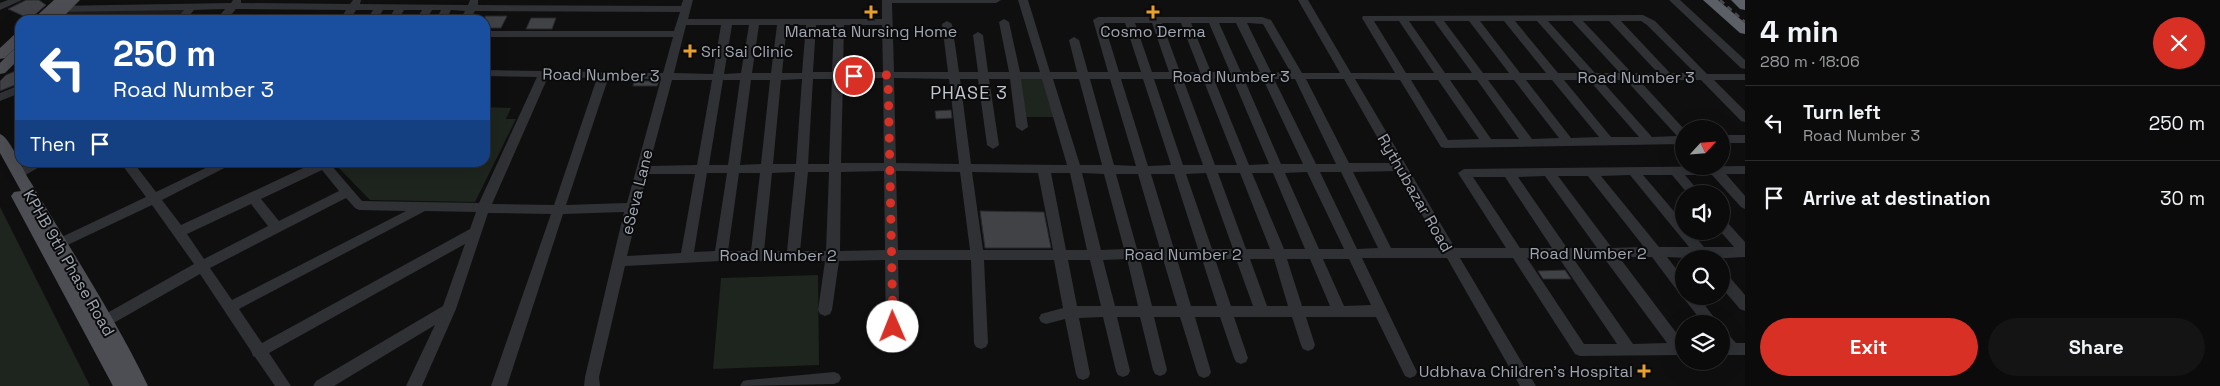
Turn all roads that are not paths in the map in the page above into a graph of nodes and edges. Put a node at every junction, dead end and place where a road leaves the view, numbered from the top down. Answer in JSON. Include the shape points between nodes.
{"nodes":[{"id":1,"x":17,"y":0,"type":"edge"},
{"id":2,"x":74,"y":0,"type":"edge"},
{"id":3,"x":887,"y":0,"type":"edge"},
{"id":4,"x":996,"y":0,"type":"edge"},
{"id":5,"x":1023,"y":0,"type":"edge"},
{"id":6,"x":1302,"y":0,"type":"edge"},
{"id":7,"x":1674,"y":0,"type":"edge"},
{"id":8,"x":1710,"y":0,"type":"edge"},
{"id":9,"x":1738,"y":0,"type":"edge"},
{"id":10,"x":236,"y":3,"type":"edge"},
{"id":11,"x":296,"y":3,"type":"edge"},
{"id":12,"x":355,"y":3,"type":"edge"},
{"id":13,"x":474,"y":4,"type":"edge"},
{"id":14,"x":499,"y":4,"type":"edge"},
{"id":15,"x":535,"y":4,"type":"edge"},
{"id":16,"x":569,"y":4,"type":"edge"},
{"id":17,"x":602,"y":4,"type":"edge"},
{"id":18,"x":638,"y":4,"type":"edge"},
{"id":19,"x":62,"y":5,"type":"edge"},
{"id":20,"x":1745,"y":6,"type":"edge"},
{"id":21,"x":0,"y":7,"type":"edge"},
{"id":22,"x":191,"y":7,"type":"junction"},
{"id":23,"x":380,"y":7,"type":"junction"},
{"id":24,"x":401,"y":7,"type":"junction"},
{"id":25,"x":429,"y":7,"type":"junction"},
{"id":26,"x":448,"y":7,"type":"junction"},
{"id":27,"x":686,"y":10,"type":"edge"},
{"id":28,"x":52,"y":15,"type":"edge"},
{"id":29,"x":185,"y":15,"type":"edge"},
{"id":30,"x":225,"y":15,"type":"edge"},
{"id":31,"x":348,"y":15,"type":"edge"},
{"id":32,"x":375,"y":15,"type":"edge"},
{"id":33,"x":396,"y":15,"type":"edge"},
{"id":34,"x":424,"y":15,"type":"edge"},
{"id":35,"x":444,"y":15,"type":"edge"},
{"id":36,"x":468,"y":15,"type":"edge"},
{"id":37,"x":1402,"y":18,"type":"junction"},
{"id":38,"x":1437,"y":18,"type":"junction"},
{"id":39,"x":1472,"y":18,"type":"junction"},
{"id":40,"x":1507,"y":18,"type":"junction"},
{"id":41,"x":1540,"y":18,"type":"junction"},
{"id":42,"x":1575,"y":18,"type":"junction"},
{"id":43,"x":1612,"y":18,"type":"junction"},
{"id":44,"x":1129,"y":20,"type":"junction"},
{"id":45,"x":1185,"y":20,"type":"junction"},
{"id":46,"x":1213,"y":20,"type":"junction"},
{"id":47,"x":1240,"y":20,"type":"junction"},
{"id":48,"x":1156,"y":21,"type":"junction"},
{"id":49,"x":839,"y":22,"type":"junction"},
{"id":50,"x":886,"y":22,"type":"junction"},
{"id":51,"x":1004,"y":22,"type":"dead end"},
{"id":52,"x":727,"y":23,"type":"junction"},
{"id":53,"x":754,"y":23,"type":"junction"},
{"id":54,"x":782,"y":23,"type":"junction"},
{"id":55,"x":810,"y":23,"type":"junction"},
{"id":56,"x":947,"y":24,"type":"dead end"},
{"id":57,"x":1745,"y":30,"type":"edge"},
{"id":58,"x":490,"y":34,"type":"edge"},
{"id":59,"x":679,"y":34,"type":"junction"},
{"id":60,"x":978,"y":35,"type":"dead end"},
{"id":61,"x":1074,"y":40,"type":"dead end"},
{"id":62,"x":15,"y":45,"type":"edge"},
{"id":63,"x":15,"y":48,"type":"edge"},
{"id":64,"x":1,"y":52,"type":"edge"},
{"id":65,"x":1745,"y":66,"type":"edge"},
{"id":66,"x":0,"y":70,"type":"edge"},
{"id":67,"x":490,"y":73,"type":"edge"},
{"id":68,"x":501,"y":74,"type":"junction"},
{"id":69,"x":544,"y":74,"type":"junction"},
{"id":70,"x":604,"y":75,"type":"junction"},
{"id":71,"x":888,"y":75,"type":"junction"},
{"id":72,"x":1114,"y":75,"type":"junction"},
{"id":73,"x":667,"y":76,"type":"junction"},
{"id":74,"x":748,"y":76,"type":"junction"},
{"id":75,"x":777,"y":76,"type":"junction"},
{"id":76,"x":808,"y":76,"type":"junction"},
{"id":77,"x":836,"y":76,"type":"junction"},
{"id":78,"x":953,"y":76,"type":"junction"},
{"id":79,"x":983,"y":76,"type":"junction"},
{"id":80,"x":1015,"y":76,"type":"junction"},
{"id":81,"x":1086,"y":76,"type":"junction"},
{"id":82,"x":1147,"y":76,"type":"junction"},
{"id":83,"x":1178,"y":76,"type":"junction"},
{"id":84,"x":1208,"y":76,"type":"junction"},
{"id":85,"x":1237,"y":76,"type":"junction"},
{"id":86,"x":1267,"y":76,"type":"junction"},
{"id":87,"x":1298,"y":76,"type":"junction"},
{"id":88,"x":1347,"y":76,"type":"junction"},
{"id":89,"x":1404,"y":76,"type":"junction"},
{"id":90,"x":1442,"y":76,"type":"junction"},
{"id":91,"x":1480,"y":76,"type":"junction"},
{"id":92,"x":1518,"y":76,"type":"junction"},
{"id":93,"x":1555,"y":76,"type":"junction"},
{"id":94,"x":1592,"y":76,"type":"junction"},
{"id":95,"x":1629,"y":76,"type":"junction"},
{"id":96,"x":1667,"y":76,"type":"junction"},
{"id":97,"x":716,"y":77,"type":"junction"},
{"id":98,"x":1047,"y":77,"type":"junction"},
{"id":99,"x":1703,"y":77,"type":"junction"},
{"id":100,"x":1745,"y":77,"type":"edge"},
{"id":101,"x":490,"y":80,"type":"edge"},
{"id":102,"x":15,"y":91,"type":"edge"},
{"id":103,"x":0,"y":97,"type":"edge"},
{"id":104,"x":1745,"y":118,"type":"edge"},
{"id":105,"x":1022,"y":127,"type":"dead end"},
{"id":106,"x":1675,"y":128,"type":"edge"},
{"id":107,"x":1675,"y":138,"type":"edge"},
{"id":108,"x":0,"y":139,"type":"edge"},
{"id":109,"x":1730,"y":139,"type":"edge"},
{"id":110,"x":1745,"y":139,"type":"edge"},
{"id":111,"x":1648,"y":140,"type":"junction"},
{"id":112,"x":1608,"y":141,"type":"junction"},
{"id":113,"x":1528,"y":142,"type":"junction"},
{"id":114,"x":1568,"y":142,"type":"junction"},
{"id":115,"x":1487,"y":143,"type":"junction"},
{"id":116,"x":993,"y":145,"type":"dead end"},
{"id":117,"x":0,"y":161,"type":"edge"},
{"id":118,"x":32,"y":167,"type":"edge"},
{"id":119,"x":132,"y":167,"type":"edge"},
{"id":120,"x":219,"y":167,"type":"edge"},
{"id":121,"x":320,"y":167,"type":"edge"},
{"id":122,"x":328,"y":167,"type":"edge"},
{"id":123,"x":890,"y":167,"type":"junction"},
{"id":124,"x":1400,"y":167,"type":"junction"},
{"id":125,"x":768,"y":168,"type":"junction"},
{"id":126,"x":802,"y":168,"type":"junction"},
{"id":127,"x":835,"y":168,"type":"junction"},
{"id":128,"x":1312,"y":168,"type":"junction"},
{"id":129,"x":1344,"y":168,"type":"junction"},
{"id":130,"x":700,"y":169,"type":"junction"},
{"id":131,"x":734,"y":169,"type":"junction"},
{"id":132,"x":966,"y":169,"type":"junction"},
{"id":133,"x":1245,"y":169,"type":"junction"},
{"id":134,"x":1277,"y":169,"type":"junction"},
{"id":135,"x":643,"y":170,"type":"junction"},
{"id":136,"x":1044,"y":170,"type":"junction"},
{"id":137,"x":1075,"y":170,"type":"junction"},
{"id":138,"x":1110,"y":170,"type":"junction"},
{"id":139,"x":1144,"y":170,"type":"junction"},
{"id":140,"x":1178,"y":170,"type":"junction"},
{"id":141,"x":1211,"y":170,"type":"junction"},
{"id":142,"x":1675,"y":170,"type":"edge"},
{"id":143,"x":1730,"y":170,"type":"edge"},
{"id":144,"x":1745,"y":170,"type":"edge"},
{"id":145,"x":1633,"y":171,"type":"junction"},
{"id":146,"x":1508,"y":172,"type":"junction"},
{"id":147,"x":1548,"y":172,"type":"junction"},
{"id":148,"x":1591,"y":172,"type":"junction"},
{"id":149,"x":18,"y":174,"type":"junction"},
{"id":150,"x":1679,"y":175,"type":"edge"},
{"id":151,"x":1719,"y":175,"type":"edge"},
{"id":152,"x":1688,"y":185,"type":"edge"},
{"id":153,"x":347,"y":192,"type":"junction"},
{"id":154,"x":253,"y":198,"type":"junction"},
{"id":155,"x":152,"y":199,"type":"junction"},
{"id":156,"x":1745,"y":204,"type":"edge"},
{"id":157,"x":30,"y":206,"type":"junction"},
{"id":158,"x":632,"y":207,"type":"junction"},
{"id":159,"x":422,"y":208,"type":"junction"},
{"id":160,"x":484,"y":208,"type":"junction"},
{"id":161,"x":559,"y":210,"type":"junction"},
{"id":162,"x":278,"y":228,"type":"junction"},
{"id":163,"x":179,"y":232,"type":"junction"},
{"id":164,"x":476,"y":232,"type":"junction"},
{"id":165,"x":1730,"y":234,"type":"edge"},
{"id":166,"x":53,"y":246,"type":"junction"},
{"id":167,"x":1698,"y":250,"type":"edge"},
{"id":168,"x":1608,"y":252,"type":"junction"},
{"id":169,"x":1655,"y":252,"type":"junction"},
{"id":170,"x":1745,"y":252,"type":"edge"},
{"id":171,"x":1387,"y":253,"type":"junction"},
{"id":172,"x":1450,"y":253,"type":"junction"},
{"id":173,"x":1518,"y":253,"type":"junction"},
{"id":174,"x":1562,"y":253,"type":"junction"},
{"id":175,"x":1730,"y":253,"type":"edge"},
{"id":176,"x":892,"y":254,"type":"junction"},
{"id":177,"x":1061,"y":254,"type":"junction"},
{"id":178,"x":1095,"y":254,"type":"junction"},
{"id":179,"x":1132,"y":254,"type":"junction"},
{"id":180,"x":1170,"y":254,"type":"junction"},
{"id":181,"x":1206,"y":254,"type":"junction"},
{"id":182,"x":1242,"y":254,"type":"junction"},
{"id":183,"x":1279,"y":254,"type":"junction"},
{"id":184,"x":1314,"y":254,"type":"junction"},
{"id":185,"x":1353,"y":254,"type":"junction"},
{"id":186,"x":1675,"y":254,"type":"edge"},
{"id":187,"x":757,"y":255,"type":"junction"},
{"id":188,"x":793,"y":255,"type":"junction"},
{"id":189,"x":833,"y":255,"type":"junction"},
{"id":190,"x":977,"y":255,"type":"junction"},
{"id":191,"x":687,"y":256,"type":"junction"},
{"id":192,"x":721,"y":256,"type":"junction"},
{"id":193,"x":620,"y":261,"type":"junction"},
{"id":194,"x":202,"y":266,"type":"junction"},
{"id":195,"x":1675,"y":277,"type":"edge"},
{"id":196,"x":1730,"y":288,"type":"edge"},
{"id":197,"x":1697,"y":305,"type":"edge"},
{"id":198,"x":1745,"y":306,"type":"edge"},
{"id":199,"x":230,"y":308,"type":"junction"},
{"id":200,"x":449,"y":309,"type":"junction"},
{"id":201,"x":825,"y":310,"type":"dead end"},
{"id":202,"x":1262,"y":311,"type":"junction"},
{"id":203,"x":1339,"y":311,"type":"junction"},
{"id":204,"x":1380,"y":311,"type":"junction"},
{"id":205,"x":1071,"y":312,"type":"junction"},
{"id":206,"x":1109,"y":312,"type":"junction"},
{"id":207,"x":1147,"y":312,"type":"junction"},
{"id":208,"x":1187,"y":312,"type":"junction"},
{"id":209,"x":1225,"y":312,"type":"junction"},
{"id":210,"x":1297,"y":312,"type":"junction"},
{"id":211,"x":1705,"y":315,"type":"edge"},
{"id":212,"x":1046,"y":318,"type":"dead end"},
{"id":213,"x":105,"y":321,"type":"junction"},
{"id":214,"x":1675,"y":340,"type":"edge"},
{"id":215,"x":981,"y":343,"type":"dead end"},
{"id":216,"x":1308,"y":345,"type":"dead end"},
{"id":217,"x":893,"y":346,"type":"dead end"},
{"id":218,"x":1675,"y":349,"type":"edge"},
{"id":219,"x":1629,"y":350,"type":"junction"},
{"id":220,"x":258,"y":352,"type":"junction"},
{"id":221,"x":1241,"y":358,"type":"dead end"},
{"id":222,"x":1123,"y":370,"type":"dead end"},
{"id":223,"x":1160,"y":370,"type":"dead end"},
{"id":224,"x":1204,"y":372,"type":"dead end"},
{"id":225,"x":1410,"y":372,"type":"dead end"},
{"id":226,"x":1083,"y":374,"type":"dead end"},
{"id":227,"x":834,"y":378,"type":"dead end"},
{"id":228,"x":122,"y":386,"type":"edge"},
{"id":229,"x":139,"y":386,"type":"edge"},
{"id":230,"x":283,"y":386,"type":"edge"},
{"id":231,"x":321,"y":386,"type":"edge"},
{"id":232,"x":414,"y":386,"type":"edge"},
{"id":233,"x":499,"y":386,"type":"edge"},
{"id":234,"x":592,"y":386,"type":"edge"},
{"id":235,"x":748,"y":386,"type":"edge"},
{"id":236,"x":1528,"y":386,"type":"edge"}],
"edges":[{"from":1,"to":21,"type":"street"},
{"from":2,"to":19,"type":"main road"},
{"from":3,"to":4,"type":"street"},
{"from":3,"to":50,"type":"street"},
{"from":5,"to":98,"type":"street"},
{"from":6,"to":88,"type":"street","name":"Rythubazar Road"},
{"from":7,"to":65,"type":"street"},
{"from":8,"to":57,"type":"highway"},
{"from":9,"to":20,"type":"highway"},
{"from":10,"to":11,"type":"street"},
{"from":10,"to":22,"type":"street"},
{"from":10,"to":30,"type":"street"},
{"from":11,"to":12,"type":"street"},
{"from":12,"to":23,"type":"street"},
{"from":12,"to":31,"type":"street"},
{"from":13,"to":14,"type":"street"},
{"from":13,"to":26,"type":"street"},
{"from":13,"to":36,"type":"street"},
{"from":14,"to":15,"type":"street"},
{"from":15,"to":16,"type":"street"},
{"from":16,"to":17,"type":"street"},
{"from":17,"to":18,"type":"street"},
{"from":18,"to":27,"type":"street"},
{"from":19,"to":22,"type":"street"},
{"from":19,"to":28,"type":"main road"},
{"from":22,"to":29,"type":"street"},
{"from":23,"to":24,"type":"street"},
{"from":23,"to":32,"type":"street"},
{"from":24,"to":25,"type":"street"},
{"from":24,"to":33,"type":"street"},
{"from":25,"to":26,"type":"street"},
{"from":25,"to":34,"type":"street"},
{"from":26,"to":35,"type":"street"},
{"from":27,"to":52,"type":"street"},
{"from":27,"to":59,"type":"street","name":"eSeva Lane"},
{"from":37,"to":38,"type":"street"},
{"from":37,"to":89,"type":"street","via":[[1367,18]]},
{"from":37,"to":90,"type":"street"},
{"from":38,"to":39,"type":"street"},
{"from":38,"to":91,"type":"street"},
{"from":39,"to":40,"type":"street"},
{"from":39,"to":92,"type":"street"},
{"from":40,"to":41,"type":"street"},
{"from":40,"to":93,"type":"street"},
{"from":41,"to":42,"type":"street"},
{"from":41,"to":94,"type":"street"},
{"from":42,"to":43,"type":"street"},
{"from":42,"to":95,"type":"street"},
{"from":43,"to":96,"type":"street"},
{"from":43,"to":99,"type":"street","via":[[1639,18],[1651,23]]},
{"from":44,"to":48,"type":"street"},
{"from":44,"to":72,"type":"street","via":[[1098,20]]},
{"from":44,"to":82,"type":"street"},
{"from":45,"to":46,"type":"street"},
{"from":45,"to":48,"type":"street"},
{"from":45,"to":84,"type":"street"},
{"from":46,"to":47,"type":"street"},
{"from":46,"to":85,"type":"street"},
{"from":47,"to":86,"type":"street"},
{"from":47,"to":87,"type":"street","via":[[1267,22]]},
{"from":48,"to":83,"type":"street"},
{"from":49,"to":50,"type":"street"},
{"from":49,"to":55,"type":"street"},
{"from":49,"to":77,"type":"street"},
{"from":50,"to":71,"type":"street"},
{"from":51,"to":80,"type":"street"},
{"from":52,"to":53,"type":"street"},
{"from":52,"to":97,"type":"street"},
{"from":53,"to":54,"type":"street"},
{"from":53,"to":74,"type":"street"},
{"from":54,"to":55,"type":"street"},
{"from":54,"to":75,"type":"street"},
{"from":55,"to":76,"type":"street"},
{"from":56,"to":78,"type":"street"},
{"from":58,"to":59,"type":"street"},
{"from":59,"to":73,"type":"street","name":"eSeva Lane"},
{"from":60,"to":79,"type":"street"},
{"from":61,"to":81,"type":"street"},
{"from":62,"to":64,"type":"main road"},
{"from":63,"to":66,"type":"main road"},
{"from":67,"to":68,"type":"street","name":"Road Number 3"},
{"from":68,"to":69,"type":"street","name":"Road Number 3"},
{"from":68,"to":101,"type":"street"},
{"from":69,"to":70,"type":"street","name":"Road Number 3"},
{"from":69,"to":160,"type":"street"},
{"from":70,"to":73,"type":"street","name":"Road Number 3"},
{"from":70,"to":161,"type":"street"},
{"from":71,"to":77,"type":"street","name":"Road Number 3"},
{"from":71,"to":78,"type":"street","name":"Road Number 3"},
{"from":71,"to":123,"type":"street"},
{"from":72,"to":81,"type":"street","name":"Road Number 3"},
{"from":72,"to":82,"type":"street","name":"Road Number 3"},
{"from":72,"to":139,"type":"street"},
{"from":73,"to":97,"type":"street","name":"Road Number 3"},
{"from":73,"to":135,"type":"street","name":"eSeva Lane"},
{"from":74,"to":75,"type":"street","name":"Road Number 3"},
{"from":74,"to":97,"type":"street","name":"Road Number 3"},
{"from":74,"to":131,"type":"street"},
{"from":75,"to":76,"type":"street","name":"Road Number 3"},
{"from":75,"to":125,"type":"street"},
{"from":76,"to":77,"type":"street","name":"Road Number 3"},
{"from":76,"to":126,"type":"street"},
{"from":77,"to":127,"type":"street"},
{"from":78,"to":79,"type":"street","name":"Road Number 3"},
{"from":78,"to":132,"type":"street"},
{"from":79,"to":80,"type":"street","name":"Road Number 3"},
{"from":79,"to":116,"type":"street"},
{"from":80,"to":98,"type":"street","name":"Road Number 3"},
{"from":80,"to":105,"type":"street"},
{"from":81,"to":98,"type":"street","name":"Road Number 3"},
{"from":81,"to":138,"type":"street"},
{"from":82,"to":83,"type":"street","name":"Road Number 3"},
{"from":82,"to":140,"type":"street"},
{"from":83,"to":84,"type":"street","name":"Road Number 3"},
{"from":83,"to":141,"type":"street"},
{"from":84,"to":85,"type":"street","name":"Road Number 3"},
{"from":84,"to":133,"type":"street"},
{"from":85,"to":86,"type":"street","name":"Road Number 3"},
{"from":85,"to":134,"type":"street"},
{"from":86,"to":87,"type":"street","name":"Road Number 3"},
{"from":86,"to":128,"type":"street"},
{"from":87,"to":88,"type":"street","name":"Road Number 3"},
{"from":87,"to":129,"type":"street"},
{"from":88,"to":89,"type":"street","name":"Road Number 3"},
{"from":88,"to":124,"type":"street","name":"Rythubazar Road"},
{"from":89,"to":90,"type":"street","name":"Road Number 3"},
{"from":89,"to":115,"type":"street","via":[[1445,144]]},
{"from":90,"to":91,"type":"street","name":"Road Number 3"},
{"from":90,"to":115,"type":"street"},
{"from":91,"to":92,"type":"street","name":"Road Number 3"},
{"from":91,"to":113,"type":"street"},
{"from":92,"to":93,"type":"street","name":"Road Number 3"},
{"from":92,"to":114,"type":"street"},
{"from":93,"to":94,"type":"street","name":"Road Number 3"},
{"from":93,"to":112,"type":"street"},
{"from":94,"to":95,"type":"street","name":"Road Number 3"},
{"from":94,"to":111,"type":"street"},
{"from":95,"to":96,"type":"street","name":"Road Number 3"},
{"from":95,"to":106,"type":"street"},
{"from":96,"to":99,"type":"street","name":"Road Number 3"},
{"from":97,"to":130,"type":"street"},
{"from":98,"to":137,"type":"street"},
{"from":99,"to":100,"type":"street","name":"Road Number 3"},
{"from":99,"to":104,"type":"street"},
{"from":102,"to":103,"type":"street"},
{"from":107,"to":111,"type":"street"},
{"from":108,"to":149,"type":"main road","name":"KPHB 9th Phase Road"},
{"from":109,"to":110,"type":"street"},
{"from":111,"to":112,"type":"street"},
{"from":112,"to":114,"type":"street"},
{"from":113,"to":114,"type":"street"},
{"from":113,"to":115,"type":"street"},
{"from":117,"to":157,"type":"main road"},
{"from":118,"to":149,"type":"street"},
{"from":119,"to":155,"type":"street"},
{"from":120,"to":155,"type":"street"},
{"from":121,"to":154,"type":"street"},
{"from":122,"to":153,"type":"street"},
{"from":123,"to":127,"type":"street"},
{"from":123,"to":132,"type":"street"},
{"from":123,"to":176,"type":"street"},
{"from":124,"to":129,"type":"street"},
{"from":124,"to":172,"type":"street","name":"Rythubazar Road"},
{"from":125,"to":126,"type":"street"},
{"from":125,"to":131,"type":"street"},
{"from":125,"to":187,"type":"street"},
{"from":126,"to":127,"type":"street"},
{"from":126,"to":188,"type":"street"},
{"from":127,"to":189,"type":"street"},
{"from":128,"to":129,"type":"street"},
{"from":128,"to":134,"type":"street"},
{"from":128,"to":185,"type":"street"},
{"from":129,"to":171,"type":"street"},
{"from":130,"to":131,"type":"street"},
{"from":130,"to":135,"type":"street"},
{"from":130,"to":191,"type":"street"},
{"from":131,"to":192,"type":"street"},
{"from":132,"to":136,"type":"street"},
{"from":132,"to":190,"type":"street"},
{"from":133,"to":134,"type":"street"},
{"from":133,"to":141,"type":"street"},
{"from":133,"to":183,"type":"street"},
{"from":134,"to":184,"type":"street"},
{"from":135,"to":158,"type":"street","name":"eSeva Lane"},
{"from":136,"to":137,"type":"street"},
{"from":136,"to":177,"type":"street"},
{"from":137,"to":138,"type":"street"},
{"from":137,"to":178,"type":"street"},
{"from":138,"to":139,"type":"street"},
{"from":138,"to":179,"type":"street"},
{"from":139,"to":140,"type":"street"},
{"from":139,"to":180,"type":"street"},
{"from":140,"to":141,"type":"street"},
{"from":140,"to":181,"type":"street"},
{"from":141,"to":182,"type":"street"},
{"from":142,"to":145,"type":"street"},
{"from":143,"to":144,"type":"street"},
{"from":145,"to":148,"type":"street"},
{"from":145,"to":167,"type":"street"},
{"from":146,"to":147,"type":"street"},
{"from":146,"to":173,"type":"street","via":[[1464,173]]},
{"from":146,"to":174,"type":"street"},
{"from":147,"to":148,"type":"street"},
{"from":147,"to":168,"type":"street"},
{"from":148,"to":169,"type":"street"},
{"from":149,"to":157,"type":"main road","name":"KPHB 9th Phase Road"},
{"from":150,"to":152,"type":"street"},
{"from":151,"to":156,"type":"street"},
{"from":153,"to":159,"type":"street","via":[[359,205]]},
{"from":153,"to":162,"type":"street"},
{"from":154,"to":162,"type":"street"},
{"from":154,"to":163,"type":"street"},
{"from":155,"to":163,"type":"street"},
{"from":155,"to":166,"type":"street"},
{"from":157,"to":166,"type":"main road"},
{"from":158,"to":161,"type":"street"},
{"from":158,"to":193,"type":"street","name":"eSeva Lane"},
{"from":159,"to":160,"type":"street"},
{"from":159,"to":199,"type":"street"},
{"from":160,"to":161,"type":"street"},
{"from":160,"to":164,"type":"street"},
{"from":161,"to":233,"type":"street"},
{"from":162,"to":194,"type":"street"},
{"from":163,"to":194,"type":"street"},
{"from":164,"to":200,"type":"street"},
{"from":164,"to":220,"type":"street"},
{"from":165,"to":170,"type":"street"},
{"from":166,"to":213,"type":"main road","name":"KPHB 9th Phase Road"},
{"from":166,"to":228,"type":"main road"},
{"from":168,"to":169,"type":"street","name":"Road Number 2"},
{"from":168,"to":174,"type":"street","name":"Road Number 2"},
{"from":168,"to":214,"type":"street"},
{"from":169,"to":186,"type":"street","name":"Road Number 2"},
{"from":169,"to":195,"type":"street"},
{"from":170,"to":175,"type":"street","name":"Road Number 2"},
{"from":171,"to":172,"type":"street","name":"Road Number 2"},
{"from":171,"to":185,"type":"street","name":"Road Number 2"},
{"from":172,"to":173,"type":"street","name":"Road Number 2"},
{"from":172,"to":236,"type":"street","name":"Rythubazar Road"},
{"from":173,"to":174,"type":"street","name":"Road Number 2"},
{"from":173,"to":219,"type":"street","via":[[1580,350]]},
{"from":174,"to":219,"type":"street"},
{"from":176,"to":189,"type":"street","name":"Road Number 2"},
{"from":176,"to":190,"type":"street","name":"Road Number 2"},
{"from":176,"to":217,"type":"street"},
{"from":177,"to":178,"type":"street","name":"Road Number 2"},
{"from":177,"to":190,"type":"street","name":"Road Number 2"},
{"from":177,"to":205,"type":"street"},
{"from":178,"to":179,"type":"street","name":"Road Number 2"},
{"from":178,"to":206,"type":"street"},
{"from":179,"to":180,"type":"street","name":"Road Number 2"},
{"from":179,"to":207,"type":"street"},
{"from":180,"to":181,"type":"street","name":"Road Number 2"},
{"from":180,"to":208,"type":"street"},
{"from":181,"to":182,"type":"street","name":"Road Number 2"},
{"from":181,"to":209,"type":"street"},
{"from":182,"to":183,"type":"street","name":"Road Number 2"},
{"from":182,"to":202,"type":"street"},
{"from":183,"to":184,"type":"street","name":"Road Number 2"},
{"from":183,"to":210,"type":"street"},
{"from":184,"to":185,"type":"street","name":"Road Number 2"},
{"from":184,"to":203,"type":"street"},
{"from":185,"to":204,"type":"street"},
{"from":187,"to":188,"type":"street","name":"Road Number 2"},
{"from":187,"to":192,"type":"street","name":"Road Number 2"},
{"from":188,"to":189,"type":"street","name":"Road Number 2"},
{"from":189,"to":201,"type":"street"},
{"from":190,"to":215,"type":"street"},
{"from":191,"to":192,"type":"street","name":"Road Number 2"},
{"from":191,"to":193,"type":"street","name":"Road Number 2"},
{"from":193,"to":234,"type":"street","name":"eSeva Lane"},
{"from":194,"to":199,"type":"street"},
{"from":194,"to":213,"type":"street"},
{"from":196,"to":198,"type":"street"},
{"from":197,"to":211,"type":"street"},
{"from":199,"to":220,"type":"street"},
{"from":200,"to":231,"type":"street"},
{"from":200,"to":232,"type":"street"},
{"from":202,"to":209,"type":"street"},
{"from":202,"to":210,"type":"street"},
{"from":203,"to":204,"type":"street"},
{"from":203,"to":210,"type":"street"},
{"from":204,"to":225,"type":"street"},
{"from":205,"to":206,"type":"street"},
{"from":205,"to":212,"type":"street"},
{"from":205,"to":226,"type":"street"},
{"from":206,"to":207,"type":"street"},
{"from":206,"to":222,"type":"street"},
{"from":207,"to":208,"type":"street"},
{"from":207,"to":223,"type":"street"},
{"from":208,"to":209,"type":"street"},
{"from":208,"to":224,"type":"street"},
{"from":209,"to":221,"type":"street"},
{"from":210,"to":216,"type":"street"},
{"from":213,"to":229,"type":"main road","name":"KPHB 9th Phase Road"},
{"from":218,"to":219,"type":"street"},
{"from":220,"to":230,"type":"street"},
{"from":227,"to":235,"type":"street"}]}
